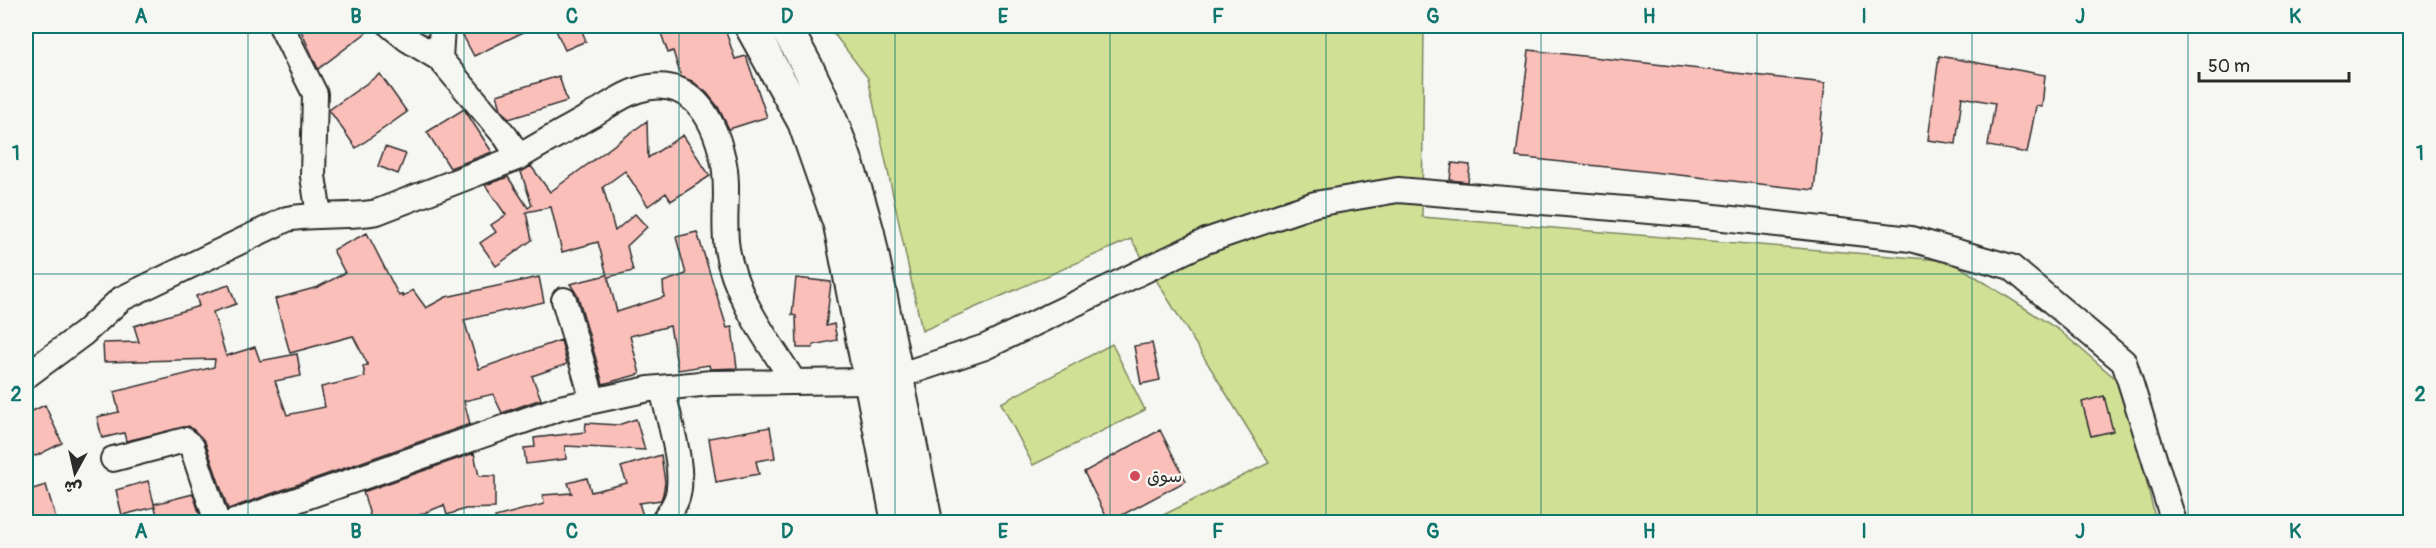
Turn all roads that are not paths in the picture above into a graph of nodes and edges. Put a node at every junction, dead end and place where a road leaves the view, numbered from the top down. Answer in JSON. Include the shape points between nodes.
{"nodes":[{"id":1,"x":281,"y":26,"type":"edge"},
{"id":2,"x":391,"y":26,"type":"edge"},
{"id":3,"x":442,"y":26,"type":"edge"},
{"id":4,"x":750,"y":26,"type":"edge"},
{"id":5,"x":784,"y":26,"type":"edge"},
{"id":6,"x":440,"y":59,"type":"junction"},
{"id":7,"x":519,"y":157,"type":"junction"},
{"id":8,"x":319,"y":215,"type":"junction"},
{"id":9,"x":564,"y":300,"type":"dead end"},
{"id":10,"x":26,"y":376,"type":"edge"},
{"id":11,"x":898,"y":376,"type":"junction"},
{"id":12,"x":867,"y":381,"type":"junction"},
{"id":13,"x":794,"y":382,"type":"junction"},
{"id":14,"x":662,"y":388,"type":"junction"},
{"id":15,"x":593,"y":401,"type":"junction"},
{"id":16,"x":113,"y":459,"type":"dead end"},
{"id":17,"x":285,"y":513,"type":"edge"},
{"id":18,"x":217,"y":522,"type":"edge"},
{"id":19,"x":234,"y":522,"type":"edge"},
{"id":20,"x":663,"y":522,"type":"edge"},
{"id":21,"x":897,"y":522,"type":"edge"},
{"id":22,"x":927,"y":522,"type":"edge"},
{"id":23,"x":2174,"y":522,"type":"edge"}],
"edges":[{"from":1,"to":8,"type":"street","via":[[315,94],[313,176]]},
{"from":2,"to":6,"type":"street"},
{"from":3,"to":6,"type":"street"},
{"from":4,"to":12,"type":"main road","via":[[803,122],[838,225]]},
{"from":5,"to":11,"type":"main road","via":[[820,93],[857,186]]},
{"from":6,"to":7,"type":"street"},
{"from":7,"to":8,"type":"street","via":[[377,212]]},
{"from":7,"to":13,"type":"street","via":[[635,91],[667,87],[696,99],[707,116],[723,159],[727,250],[734,273],[757,324]]},
{"from":8,"to":10,"type":"street","via":[[287,219],[121,299],[84,333]]},
{"from":9,"to":15,"type":"street"},
{"from":11,"to":12,"type":"street"},
{"from":11,"to":22,"type":"main road"},
{"from":11,"to":23,"type":"street","via":[[985,347],[1206,241],[1315,204],[1398,190],[1697,215],[1911,239],[2011,267],[2124,362]]},
{"from":12,"to":13,"type":"street"},
{"from":12,"to":21,"type":"main road"},
{"from":13,"to":14,"type":"street"},
{"from":14,"to":15,"type":"street"},
{"from":14,"to":20,"type":"street","via":[[679,485],[677,500]]},
{"from":15,"to":17,"type":"street","via":[[560,408]]},
{"from":16,"to":18,"type":"street","via":[[185,440],[192,447]]},
{"from":17,"to":19,"type":"street"}]}
